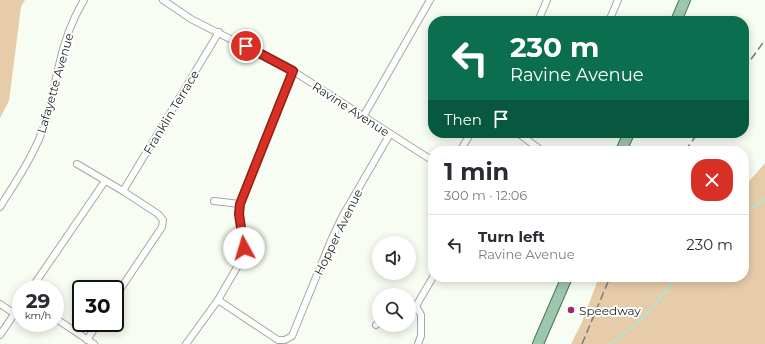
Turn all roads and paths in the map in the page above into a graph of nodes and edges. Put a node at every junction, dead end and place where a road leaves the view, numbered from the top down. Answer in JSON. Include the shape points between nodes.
{"nodes":[{"id":1,"x":84,"y":0,"type":"edge"},
{"id":2,"x":163,"y":0,"type":"edge"},
{"id":3,"x":430,"y":0,"type":"edge"},
{"id":4,"x":547,"y":0,"type":"edge"},
{"id":5,"x":618,"y":0,"type":"edge"},
{"id":6,"x":685,"y":0,"type":"edge"},
{"id":7,"x":540,"y":16,"type":"edge"},
{"id":8,"x":611,"y":16,"type":"edge"},
{"id":9,"x":678,"y":16,"type":"edge"},
{"id":10,"x":219,"y":32,"type":"junction"},
{"id":11,"x":293,"y":71,"type":"junction"},
{"id":12,"x":364,"y":117,"type":"junction"},
{"id":13,"x":390,"y":134,"type":"junction"},
{"id":14,"x":525,"y":138,"type":"edge"},
{"id":15,"x":535,"y":146,"type":"edge"},
{"id":16,"x":428,"y":158,"type":"edge"},
{"id":17,"x":77,"y":164,"type":"dead end"},
{"id":18,"x":105,"y":181,"type":"junction"},
{"id":19,"x":123,"y":191,"type":"junction"},
{"id":20,"x":214,"y":200,"type":"dead end"},
{"id":21,"x":240,"y":204,"type":"junction"},
{"id":22,"x":0,"y":207,"type":"edge"},
{"id":23,"x":37,"y":280,"type":"edge"},
{"id":24,"x":430,"y":282,"type":"edge"},
{"id":25,"x":564,"y":282,"type":"edge"},
{"id":26,"x":124,"y":284,"type":"edge"},
{"id":27,"x":218,"y":300,"type":"junction"},
{"id":28,"x":0,"y":304,"type":"edge"},
{"id":29,"x":416,"y":306,"type":"joint"},
{"id":30,"x":12,"y":312,"type":"edge"},
{"id":31,"x":12,"y":318,"type":"edge"},
{"id":32,"x":64,"y":324,"type":"edge"},
{"id":33,"x":92,"y":332,"type":"edge"},
{"id":34,"x":0,"y":335,"type":"edge"},
{"id":35,"x":87,"y":340,"type":"junction"},
{"id":36,"x":94,"y":344,"type":"edge"},
{"id":37,"x":186,"y":344,"type":"edge"},
{"id":38,"x":418,"y":344,"type":"edge"},
{"id":39,"x":538,"y":344,"type":"edge"}],
"edges":[{"from":1,"to":22,"type":"street","name":"Lafayette Avenue","via":[[69,30],[40,136]]},
{"from":2,"to":10,"type":"street","name":"Ravine Avenue","via":[[191,19]]},
{"from":3,"to":12,"type":"street"},
{"from":4,"to":7,"type":"street"},
{"from":5,"to":8,"type":"street"},
{"from":6,"to":9,"type":"main road"},
{"from":10,"to":11,"type":"street","name":"Ravine Avenue"},
{"from":10,"to":19,"type":"street","name":"Franklin Terrace"},
{"from":11,"to":12,"type":"street","name":"Ravine Avenue"},
{"from":11,"to":21,"type":"street"},
{"from":12,"to":13,"type":"street","name":"Ravine Avenue"},
{"from":13,"to":16,"type":"street","name":"Ravine Avenue"},
{"from":13,"to":27,"type":"street","name":"Hopper Avenue","via":[[342,216],[289,339],[278,340]]},
{"from":14,"to":15,"type":"street"},
{"from":17,"to":18,"type":"street"},
{"from":18,"to":19,"type":"street"},
{"from":18,"to":23,"type":"street"},
{"from":19,"to":26,"type":"street","via":[[163,220],[162,227]]},
{"from":20,"to":21,"type":"street"},
{"from":21,"to":27,"type":"street","via":[[242,255]]},
{"from":24,"to":29,"type":"street"},
{"from":25,"to":39,"type":"main road"},
{"from":27,"to":37,"type":"street"},
{"from":28,"to":30,"type":"street"},
{"from":29,"to":38,"type":"street","via":[[422,315]]},
{"from":31,"to":34,"type":"street"},
{"from":32,"to":35,"type":"street"},
{"from":33,"to":35,"type":"street"},
{"from":35,"to":36,"type":"street"}]}
